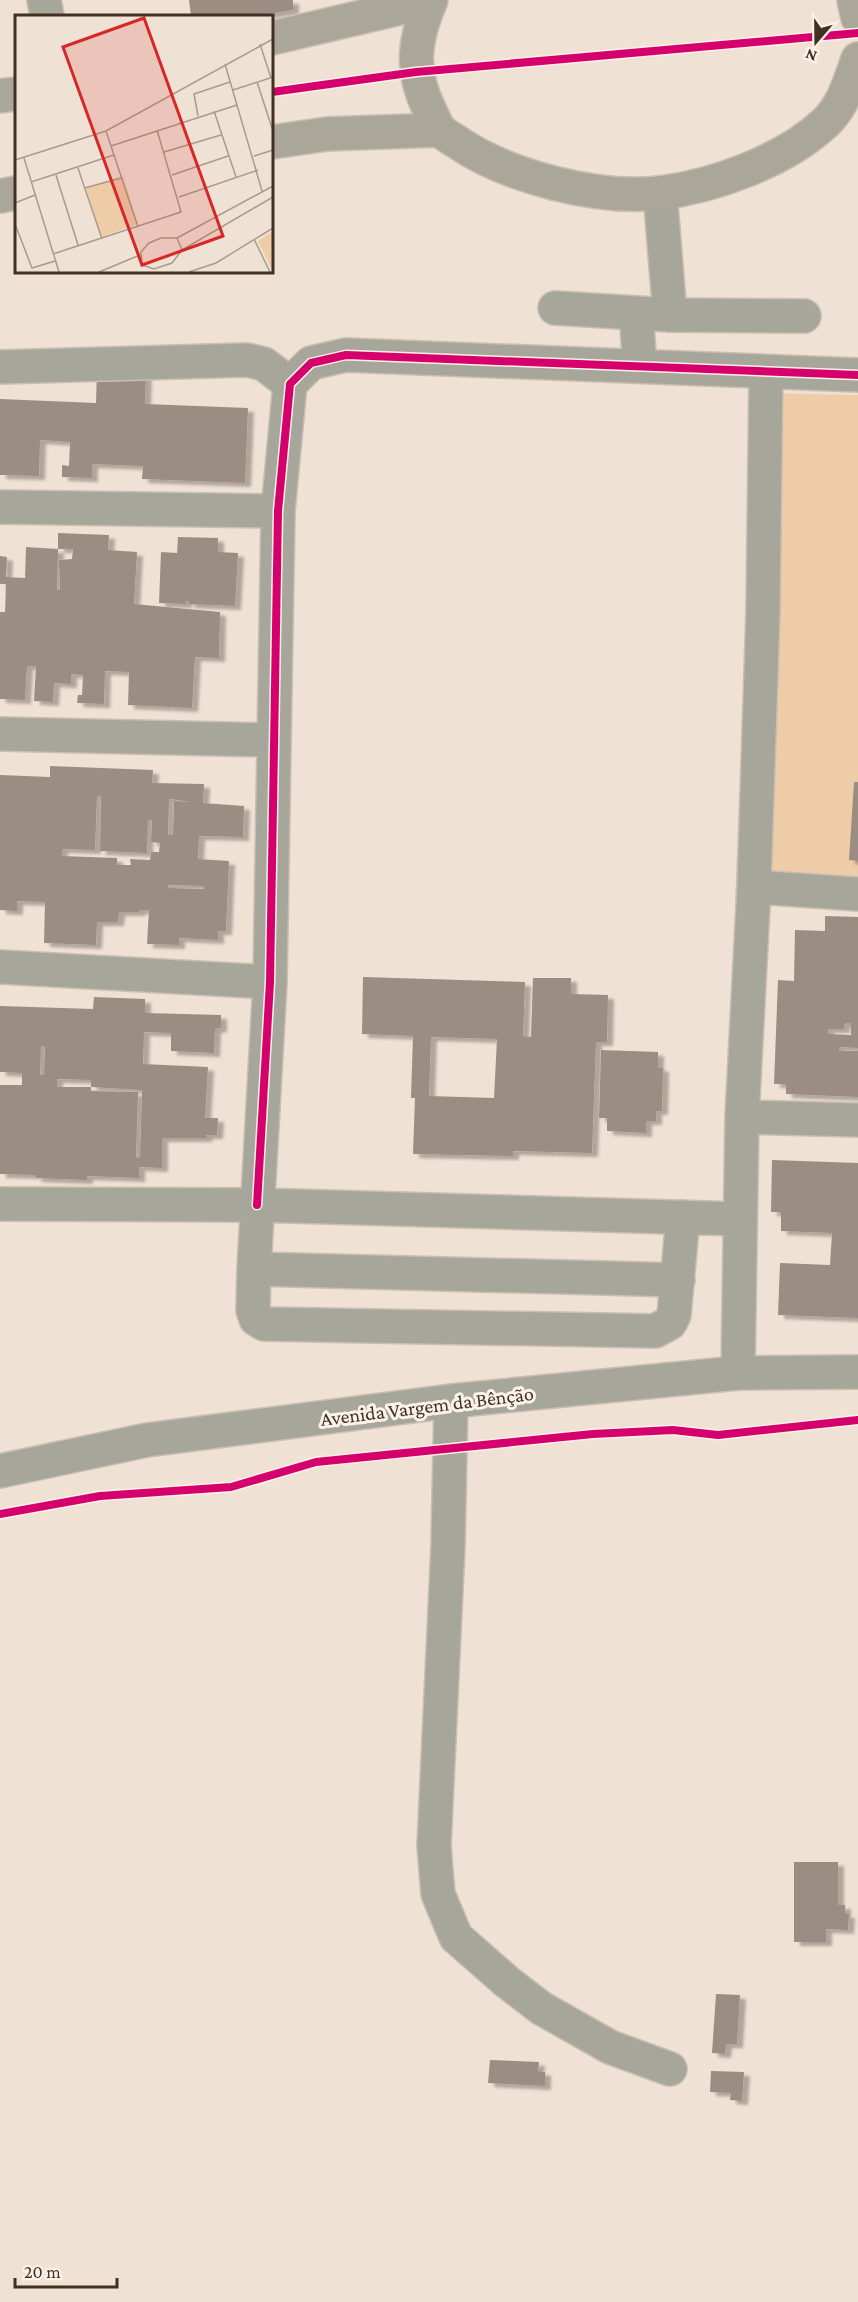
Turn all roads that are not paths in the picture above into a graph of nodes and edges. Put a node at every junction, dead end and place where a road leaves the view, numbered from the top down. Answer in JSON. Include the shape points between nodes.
{"nodes":[{"id":1,"x":44,"y":0,"type":"edge"},
{"id":2,"x":430,"y":0,"type":"edge"},
{"id":3,"x":854,"y":0,"type":"edge"},
{"id":4,"x":47,"y":15,"type":"edge"},
{"id":5,"x":858,"y":18,"type":"edge"},
{"id":6,"x":273,"y":38,"type":"edge"},
{"id":7,"x":858,"y":59,"type":"edge"},
{"id":8,"x":15,"y":94,"type":"edge"},
{"id":9,"x":0,"y":96,"type":"edge"},
{"id":10,"x":851,"y":97,"type":"edge"},
{"id":11,"x":440,"y":130,"type":"junction"},
{"id":12,"x":273,"y":142,"type":"edge"},
{"id":13,"x":15,"y":193,"type":"edge"},
{"id":14,"x":660,"y":193,"type":"junction"},
{"id":15,"x":0,"y":196,"type":"edge"},
{"id":16,"x":555,"y":308,"type":"dead end"},
{"id":17,"x":636,"y":313,"type":"junction"},
{"id":18,"x":670,"y":315,"type":"junction"},
{"id":19,"x":804,"y":316,"type":"dead end"},
{"id":20,"x":640,"y":366,"type":"junction"},
{"id":21,"x":0,"y":367,"type":"edge"},
{"id":22,"x":766,"y":372,"type":"junction"},
{"id":23,"x":858,"y":375,"type":"edge"},
{"id":24,"x":290,"y":384,"type":"junction"},
{"id":25,"x":0,"y":507,"type":"edge"},
{"id":26,"x":278,"y":511,"type":"junction"},
{"id":27,"x":0,"y":734,"type":"edge"},
{"id":28,"x":272,"y":740,"type":"junction"},
{"id":29,"x":754,"y":887,"type":"junction"},
{"id":30,"x":858,"y":894,"type":"edge"},
{"id":31,"x":0,"y":967,"type":"edge"},
{"id":32,"x":270,"y":982,"type":"junction"},
{"id":33,"x":742,"y":1117,"type":"junction"},
{"id":34,"x":858,"y":1120,"type":"edge"},
{"id":35,"x":0,"y":1204,"type":"edge"},
{"id":36,"x":257,"y":1205,"type":"junction"},
{"id":37,"x":683,"y":1217,"type":"junction"},
{"id":38,"x":740,"y":1219,"type":"junction"},
{"id":39,"x":254,"y":1269,"type":"junction"},
{"id":40,"x":678,"y":1280,"type":"junction"},
{"id":41,"x":858,"y":1372,"type":"edge"},
{"id":42,"x":738,"y":1373,"type":"junction"},
{"id":43,"x":451,"y":1401,"type":"junction"},
{"id":44,"x":0,"y":1471,"type":"edge"},
{"id":45,"x":670,"y":2069,"type":"dead end"}],
"edges":[{"from":1,"to":4,"type":"street"},
{"from":2,"to":6,"type":"main road"},
{"from":2,"to":11,"type":"main road","via":[[416,49],[416,72],[420,90]]},
{"from":3,"to":5,"type":"main road"},
{"from":7,"to":10,"type":"main road"},
{"from":8,"to":9,"type":"main road"},
{"from":10,"to":14,"type":"main road","via":[[826,123],[762,163],[719,181]]},
{"from":11,"to":12,"type":"main road","via":[[327,134]]},
{"from":11,"to":14,"type":"main road","via":[[472,152],[547,182],[624,194]]},
{"from":13,"to":15,"type":"main road"},
{"from":14,"to":18,"type":"street"},
{"from":16,"to":17,"type":"street"},
{"from":17,"to":18,"type":"street"},
{"from":17,"to":20,"type":"street"},
{"from":18,"to":19,"type":"street"},
{"from":20,"to":22,"type":"street"},
{"from":20,"to":24,"type":"street","via":[[346,355],[311,363]]},
{"from":21,"to":24,"type":"street","via":[[247,360],[264,364]]},
{"from":22,"to":23,"type":"street"},
{"from":22,"to":29,"type":"street"},
{"from":24,"to":26,"type":"street"},
{"from":25,"to":26,"type":"street"},
{"from":26,"to":28,"type":"street"},
{"from":27,"to":28,"type":"street"},
{"from":28,"to":32,"type":"street"},
{"from":29,"to":30,"type":"street"},
{"from":29,"to":33,"type":"street"},
{"from":31,"to":32,"type":"street"},
{"from":32,"to":36,"type":"street"},
{"from":33,"to":34,"type":"street"},
{"from":33,"to":38,"type":"street"},
{"from":35,"to":36,"type":"street"},
{"from":36,"to":37,"type":"street"},
{"from":36,"to":39,"type":"street"},
{"from":37,"to":38,"type":"street"},
{"from":37,"to":40,"type":"street"},
{"from":38,"to":42,"type":"street"},
{"from":39,"to":40,"type":"street"},
{"from":39,"to":40,"type":"street","via":[[253,1310],[256,1319],[264,1324],[655,1331],[670,1323],[674,1315]]},
{"from":41,"to":42,"type":"street","name":"Avenida Vargem da Bênção"},
{"from":42,"to":43,"type":"street","name":"Avenida Vargem da Bênção"},
{"from":43,"to":44,"type":"street","name":"Avenida Vargem da Bênção","via":[[147,1440]]},
{"from":43,"to":45,"type":"street","via":[[434,1846],[438,1894],[456,1937],[541,2008],[610,2047]]}]}
